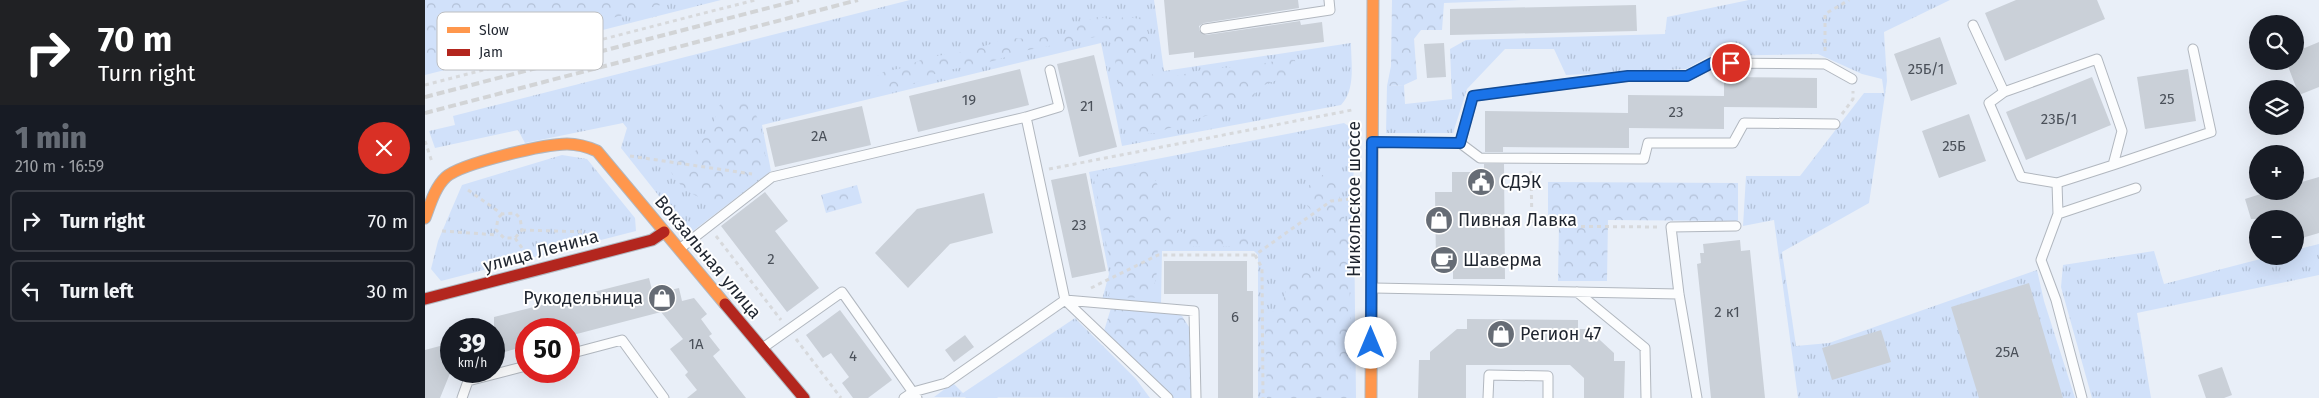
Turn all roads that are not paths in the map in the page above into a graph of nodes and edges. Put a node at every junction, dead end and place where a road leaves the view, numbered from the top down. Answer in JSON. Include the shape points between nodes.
{"nodes":[{"id":1,"x":1329,"y":0,"type":"edge"},
{"id":2,"x":1373,"y":0,"type":"edge"},
{"id":3,"x":1973,"y":25,"type":"dead end"},
{"id":4,"x":1205,"y":29,"type":"dead end"},
{"id":5,"x":2193,"y":49,"type":"dead end"},
{"id":6,"x":1050,"y":70,"type":"dead end"},
{"id":7,"x":1852,"y":78,"type":"road end"},
{"id":8,"x":2004,"y":92,"type":"junction"},
{"id":9,"x":1026,"y":116,"type":"junction"},
{"id":10,"x":1835,"y":124,"type":"road end"},
{"id":11,"x":1372,"y":142,"type":"junction"},
{"id":12,"x":1460,"y":143,"type":"junction"},
{"id":13,"x":2113,"y":166,"type":"junction"},
{"id":14,"x":2057,"y":184,"type":"junction"},
{"id":15,"x":2137,"y":188,"type":"dead end"},
{"id":16,"x":2059,"y":214,"type":"junction"},
{"id":17,"x":425,"y":218,"type":"edge"},
{"id":18,"x":1736,"y":226,"type":"dead end"},
{"id":19,"x":664,"y":232,"type":"junction"},
{"id":20,"x":679,"y":249,"type":"junction"},
{"id":21,"x":1371,"y":288,"type":"junction"},
{"id":22,"x":1577,"y":292,"type":"junction"},
{"id":23,"x":1679,"y":294,"type":"junction"},
{"id":24,"x":425,"y":299,"type":"edge"},
{"id":25,"x":1065,"y":300,"type":"junction"},
{"id":26,"x":762,"y":348,"type":"junction"},
{"id":27,"x":580,"y":351,"type":"edge"},
{"id":28,"x":515,"y":369,"type":"edge"},
{"id":29,"x":915,"y":395,"type":"edge"},
{"id":30,"x":462,"y":398,"type":"edge"},
{"id":31,"x":664,"y":398,"type":"edge"},
{"id":32,"x":804,"y":398,"type":"edge"},
{"id":33,"x":904,"y":398,"type":"edge"},
{"id":34,"x":1168,"y":398,"type":"edge"},
{"id":35,"x":1196,"y":398,"type":"edge"},
{"id":36,"x":1371,"y":398,"type":"edge"},
{"id":37,"x":1489,"y":398,"type":"edge"},
{"id":38,"x":1548,"y":398,"type":"edge"},
{"id":39,"x":1646,"y":398,"type":"edge"},
{"id":40,"x":1697,"y":398,"type":"edge"},
{"id":41,"x":2083,"y":398,"type":"edge"}],
"edges":[{"from":1,"to":4,"type":"lane","via":[[1330,10]]},
{"from":2,"to":11,"type":"street","name":"Никольское шоссе"},
{"from":3,"to":8,"type":"lane"},
{"from":5,"to":13,"type":"lane","via":[[2211,132]]},
{"from":6,"to":9,"type":"lane","via":[[1059,107]]},
{"from":7,"to":12,"type":"lane","via":[[1825,64],[1712,63],[1687,76],[1628,76],[1473,96]]},
{"from":8,"to":13,"type":"lane","via":[[2097,59],[2122,130]]},
{"from":8,"to":14,"type":"lane","via":[[1989,103],[2021,177]]},
{"from":9,"to":20,"type":"lane","via":[[773,177]]},
{"from":9,"to":25,"type":"lane"},
{"from":10,"to":12,"type":"lane","via":[[1744,123],[1733,143],[1648,144],[1644,159],[1480,158]]},
{"from":11,"to":12,"type":"lane"},
{"from":11,"to":21,"type":"street","name":"Никольское шоссе"},
{"from":13,"to":14,"type":"lane"},
{"from":14,"to":16,"type":"lane"},
{"from":15,"to":16,"type":"lane"},
{"from":16,"to":41,"type":"lane","via":[[2041,260],[2056,300]]},
{"from":17,"to":19,"type":"street","name":"Вокзальная улица","via":[[436,189],[447,175],[562,144],[582,145],[597,151]]},
{"from":18,"to":23,"type":"lane","via":[[1671,227]]},
{"from":19,"to":20,"type":"street","name":"Вокзальная улица"},
{"from":19,"to":24,"type":"street","name":"улица Ленина","via":[[652,240]]},
{"from":20,"to":26,"type":"street","name":"Вокзальная улица"},
{"from":21,"to":22,"type":"lane"},
{"from":21,"to":36,"type":"street","name":"Никольское шоссе"},
{"from":22,"to":23,"type":"lane"},
{"from":22,"to":39,"type":"lane","via":[[1645,348]]},
{"from":23,"to":40,"type":"lane"},
{"from":25,"to":29,"type":"lane","via":[[946,383]]},
{"from":25,"to":34,"type":"lane"},
{"from":25,"to":35,"type":"lane","via":[[1194,311]]},
{"from":26,"to":29,"type":"lane","via":[[842,292]]},
{"from":26,"to":32,"type":"street","name":"Вокзальная улица"},
{"from":27,"to":31,"type":"lane","via":[[622,340]]},
{"from":28,"to":30,"type":"lane","via":[[468,381]]},
{"from":29,"to":33,"type":"lane"},
{"from":37,"to":38,"type":"lane","via":[[1489,375],[1549,376]]}]}
